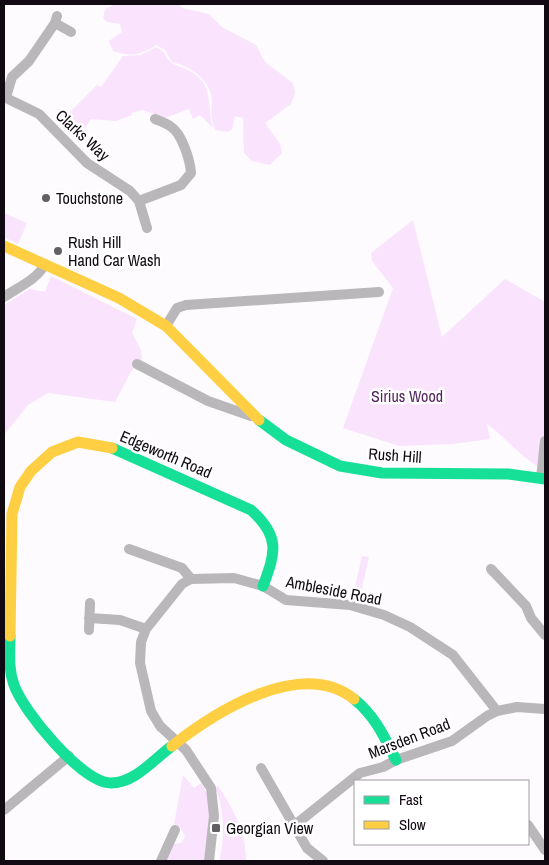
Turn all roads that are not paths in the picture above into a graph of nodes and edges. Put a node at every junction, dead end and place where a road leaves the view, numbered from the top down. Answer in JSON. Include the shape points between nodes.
{"nodes":[{"id":1,"x":71,"y":32,"type":"dead end"},
{"id":2,"x":5,"y":97,"type":"edge"},
{"id":3,"x":155,"y":120,"type":"dead end"},
{"id":4,"x":139,"y":201,"type":"junction"},
{"id":5,"x":147,"y":228,"type":"dead end"},
{"id":6,"x":4,"y":246,"type":"edge"},
{"id":7,"x":45,"y":264,"type":"junction"},
{"id":8,"x":380,"y":292,"type":"dead end"},
{"id":9,"x":4,"y":297,"type":"edge"},
{"id":10,"x":166,"y":326,"type":"junction"},
{"id":11,"x":138,"y":364,"type":"dead end"},
{"id":12,"x":256,"y":418,"type":"junction"},
{"id":13,"x":545,"y":441,"type":"edge"},
{"id":14,"x":543,"y":478,"type":"edge"},
{"id":15,"x":129,"y":549,"type":"dead end"},
{"id":16,"x":491,"y":569,"type":"dead end"},
{"id":17,"x":191,"y":579,"type":"junction"},
{"id":18,"x":263,"y":586,"type":"junction"},
{"id":19,"x":90,"y":603,"type":"dead end"},
{"id":20,"x":89,"y":618,"type":"junction"},
{"id":21,"x":146,"y":629,"type":"junction"},
{"id":22,"x":89,"y":630,"type":"dead end"},
{"id":23,"x":545,"y":635,"type":"edge"},
{"id":24,"x":545,"y":709,"type":"edge"},
{"id":25,"x":497,"y":711,"type":"junction"},
{"id":26,"x":176,"y":742,"type":"junction"},
{"id":27,"x":69,"y":756,"type":"junction"},
{"id":28,"x":396,"y":760,"type":"junction"},
{"id":29,"x":261,"y":768,"type":"dead end"},
{"id":30,"x":4,"y":810,"type":"edge"},
{"id":31,"x":295,"y":825,"type":"junction"},
{"id":32,"x":529,"y":826,"type":"edge"},
{"id":33,"x":175,"y":830,"type":"dead end"},
{"id":34,"x":545,"y":850,"type":"edge"},
{"id":35,"x":161,"y":861,"type":"edge"},
{"id":36,"x":209,"y":861,"type":"edge"},
{"id":37,"x":323,"y":861,"type":"edge"}],
"edges":[{"from":1,"to":2,"type":"street","via":[[56,20],[29,62],[12,77]]},
{"from":2,"to":4,"type":"street","name":"Clarks Way","via":[[39,114],[88,163],[117,181]]},
{"from":3,"to":4,"type":"street","via":[[177,132],[191,174],[180,185]]},
{"from":4,"to":5,"type":"street"},
{"from":6,"to":7,"type":"street","name":"Rush Hill"},
{"from":7,"to":9,"type":"street","via":[[34,278]]},
{"from":7,"to":10,"type":"street","name":"Rush Hill","via":[[119,298]]},
{"from":8,"to":10,"type":"street","via":[[186,305],[177,308]]},
{"from":10,"to":12,"type":"street","name":"Rush Hill"},
{"from":11,"to":12,"type":"street","name":"Rush Hill","via":[[208,401]]},
{"from":12,"to":14,"type":"street","name":"Rush Hill","via":[[303,450],[340,466],[382,473],[508,474]]},
{"from":13,"to":14,"type":"street"},
{"from":15,"to":17,"type":"street","via":[[182,568]]},
{"from":16,"to":23,"type":"street","via":[[526,606],[530,618]]},
{"from":17,"to":18,"type":"street","name":"Ambleside Road","via":[[234,578]]},
{"from":17,"to":21,"type":"street","via":[[174,592]]},
{"from":18,"to":25,"type":"street","name":"Ambleside Road","via":[[286,600],[360,607],[410,626],[453,655]]},
{"from":18,"to":27,"type":"street","name":"Edgeworth Road","via":[[275,548],[269,528],[251,510],[108,446],[78,442],[52,452],[30,472],[20,487],[12,514],[10,671],[16,696]]},
{"from":19,"to":20,"type":"street"},
{"from":20,"to":21,"type":"street","via":[[120,620]]},
{"from":20,"to":22,"type":"street"},
{"from":21,"to":26,"type":"street","via":[[141,642],[141,678],[151,711]]},
{"from":24,"to":25,"type":"street","name":"Marsden Road","via":[[517,707]]},
{"from":25,"to":28,"type":"street","name":"Marsden Road","via":[[452,741]]},
{"from":26,"to":27,"type":"street","name":"Edgeworth Road","via":[[134,775],[112,783],[99,782],[89,776]]},
{"from":26,"to":28,"type":"street","via":[[256,694],[297,684],[316,684],[346,694],[368,709]]},
{"from":26,"to":36,"type":"street","via":[[186,750],[211,788],[214,816]]},
{"from":27,"to":30,"type":"street"},
{"from":28,"to":31,"type":"street","name":"Marsden Road","via":[[348,780]]},
{"from":29,"to":31,"type":"street"},
{"from":31,"to":37,"type":"street","via":[[307,848]]},
{"from":32,"to":34,"type":"street"},
{"from":33,"to":35,"type":"street"}]}
